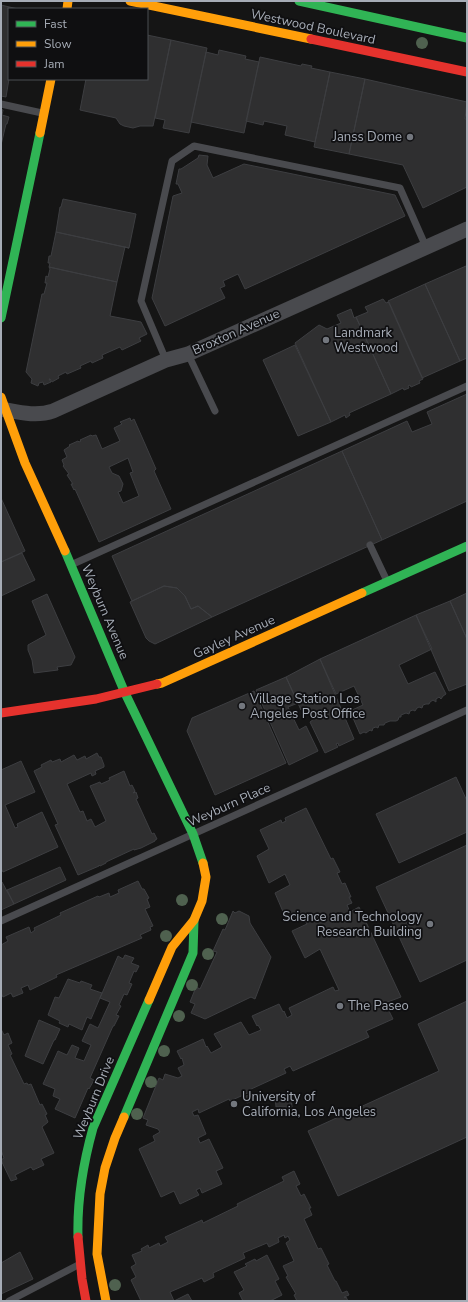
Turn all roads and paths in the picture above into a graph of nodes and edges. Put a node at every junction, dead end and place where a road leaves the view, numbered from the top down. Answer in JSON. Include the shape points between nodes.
{"nodes":[{"id":1,"x":130,"y":1,"type":"edge"},
{"id":2,"x":298,"y":1,"type":"edge"},
{"id":3,"x":467,"y":38,"type":"edge"},
{"id":4,"x":467,"y":72,"type":"edge"},
{"id":5,"x":51,"y":80,"type":"edge"},
{"id":6,"x":1,"y":104,"type":"edge"},
{"id":7,"x":43,"y":114,"type":"junction"},
{"id":8,"x":467,"y":229,"type":"edge"},
{"id":9,"x":426,"y":247,"type":"junction"},
{"id":10,"x":1,"y":318,"type":"edge"},
{"id":11,"x":188,"y":354,"type":"junction"},
{"id":12,"x":166,"y":360,"type":"junction"},
{"id":13,"x":467,"y":386,"type":"edge"},
{"id":14,"x":2,"y":405,"type":"edge"},
{"id":15,"x":215,"y":411,"type":"dead end"},
{"id":16,"x":370,"y":545,"type":"dead end"},
{"id":17,"x":467,"y":546,"type":"edge"},
{"id":18,"x":71,"y":565,"type":"junction"},
{"id":19,"x":388,"y":582,"type":"junction"},
{"id":20,"x":125,"y":693,"type":"junction"},
{"id":21,"x":467,"y":710,"type":"edge"},
{"id":22,"x":1,"y":713,"type":"edge"},
{"id":23,"x":193,"y":834,"type":"junction"},
{"id":24,"x":194,"y":920,"type":"junction"},
{"id":25,"x":1,"y":921,"type":"edge"},
{"id":26,"x":88,"y":1259,"type":"junction"},
{"id":27,"x":9,"y":1301,"type":"edge"},
{"id":28,"x":86,"y":1301,"type":"edge"},
{"id":29,"x":106,"y":1301,"type":"edge"}],
"edges":[{"from":1,"to":4,"type":"street","name":"Westwood Boulevard"},
{"from":2,"to":3,"type":"street","name":"Westwood Boulevard"},
{"from":5,"to":7,"type":"street"},
{"from":6,"to":7,"type":"lane"},
{"from":7,"to":10,"type":"street"},
{"from":8,"to":9,"type":"street","name":"Broxton Avenue"},
{"from":9,"to":11,"type":"street","name":"Broxton Avenue"},
{"from":9,"to":12,"type":"lane","via":[[400,188],[194,146],[172,161],[142,301]]},
{"from":11,"to":12,"type":"street","name":"Broxton Avenue"},
{"from":11,"to":15,"type":"lane"},
{"from":12,"to":14,"type":"street","name":"Broxton Avenue","via":[[45,414],[34,414]]},
{"from":13,"to":18,"type":"lane"},
{"from":14,"to":18,"type":"street","name":"Weyburn Avenue"},
{"from":16,"to":19,"type":"lane"},
{"from":17,"to":19,"type":"street","name":"Gayley Avenue"},
{"from":18,"to":20,"type":"street","name":"Weyburn Avenue"},
{"from":19,"to":20,"type":"street","name":"Gayley Avenue","via":[[162,684]]},
{"from":20,"to":22,"type":"street","name":"Gayley Avenue"},
{"from":20,"to":23,"type":"street","name":"Weyburn Avenue"},
{"from":21,"to":23,"type":"lane","name":"Weyburn Place"},
{"from":23,"to":24,"type":"street","name":"Weyburn Drive","via":[[206,877],[202,901]]},
{"from":23,"to":25,"type":"lane","name":"Weyburn Place"},
{"from":24,"to":26,"type":"street","name":"Weyburn Drive","via":[[193,953],[115,1138],[105,1168]]},
{"from":24,"to":26,"type":"street","name":"Weyburn Drive","via":[[172,947],[87,1147],[79,1200]]},
{"from":26,"to":27,"type":"lane"},
{"from":26,"to":28,"type":"street","name":"Weyburn Drive"},
{"from":26,"to":29,"type":"street","name":"Weyburn Drive"}]}
